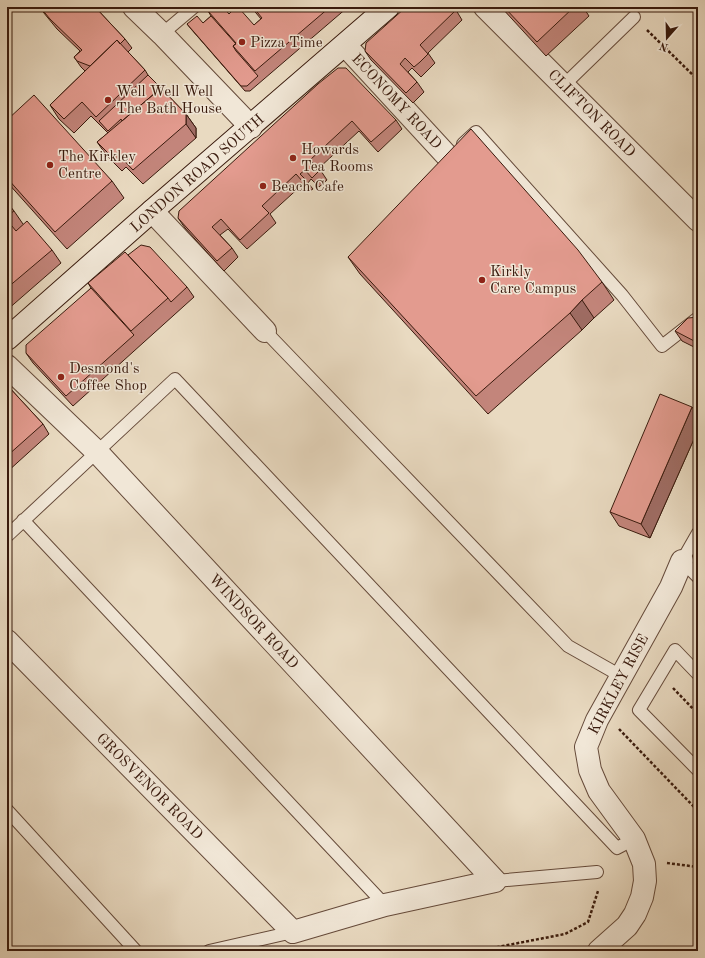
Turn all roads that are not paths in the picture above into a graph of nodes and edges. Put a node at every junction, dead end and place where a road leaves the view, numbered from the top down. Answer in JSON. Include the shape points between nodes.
{"nodes":[{"id":1,"x":134,"y":7,"type":"edge"},
{"id":2,"x":194,"y":7,"type":"edge"},
{"id":3,"x":388,"y":7,"type":"edge"},
{"id":4,"x":485,"y":7,"type":"edge"},
{"id":5,"x":634,"y":17,"type":"road end"},
{"id":6,"x":162,"y":34,"type":"junction"},
{"id":7,"x":345,"y":45,"type":"junction"},
{"id":8,"x":564,"y":85,"type":"junction"},
{"id":9,"x":251,"y":126,"type":"junction"},
{"id":10,"x":450,"y":158,"type":"joint"},
{"id":11,"x":152,"y":211,"type":"junction"},
{"id":12,"x":698,"y":220,"type":"edge"},
{"id":13,"x":698,"y":318,"type":"edge"},
{"id":14,"x":265,"y":330,"type":"joint"},
{"id":15,"x":7,"y":339,"type":"edge"},
{"id":16,"x":7,"y":366,"type":"edge"},
{"id":17,"x":97,"y":452,"type":"junction"},
{"id":18,"x":23,"y":520,"type":"junction"},
{"id":19,"x":698,"y":533,"type":"edge"},
{"id":20,"x":7,"y":536,"type":"edge"},
{"id":21,"x":682,"y":561,"type":"junction"},
{"id":22,"x":698,"y":577,"type":"edge"},
{"id":23,"x":7,"y":641,"type":"edge"},
{"id":24,"x":698,"y":674,"type":"edge"},
{"id":25,"x":621,"y":676,"type":"junction"},
{"id":26,"x":698,"y":770,"type":"edge"},
{"id":27,"x":7,"y":810,"type":"edge"},
{"id":28,"x":634,"y":839,"type":"junction"},
{"id":29,"x":596,"y":872,"type":"road end"},
{"id":30,"x":495,"y":881,"type":"junction"},
{"id":31,"x":385,"y":905,"type":"junction"},
{"id":32,"x":293,"y":932,"type":"junction"},
{"id":33,"x":136,"y":951,"type":"edge"},
{"id":34,"x":209,"y":951,"type":"edge"},
{"id":35,"x":600,"y":951,"type":"edge"}],
"edges":[{"from":1,"to":6,"type":"street"},
{"from":2,"to":6,"type":"lane"},
{"from":3,"to":7,"type":"street","name":"LONDON ROAD SOUTH"},
{"from":4,"to":8,"type":"street","name":"CLIFTON ROAD"},
{"from":5,"to":8,"type":"lane"},
{"from":6,"to":9,"type":"street"},
{"from":7,"to":9,"type":"street","name":"LONDON ROAD SOUTH"},
{"from":7,"to":10,"type":"street","name":"ECONOMY ROAD"},
{"from":8,"to":12,"type":"street","name":"CLIFTON ROAD"},
{"from":9,"to":11,"type":"street","name":"LONDON ROAD SOUTH"},
{"from":10,"to":13,"type":"lane","via":[[476,132],[616,290],[662,346]]},
{"from":11,"to":14,"type":"street"},
{"from":11,"to":15,"type":"street","name":"LONDON ROAD SOUTH"},
{"from":14,"to":25,"type":"lane","via":[[568,646]]},
{"from":16,"to":17,"type":"street","name":"WINDSOR ROAD"},
{"from":17,"to":18,"type":"lane"},
{"from":17,"to":28,"type":"lane","via":[[175,379],[617,848]]},
{"from":17,"to":30,"type":"street","name":"WINDSOR ROAD"},
{"from":18,"to":20,"type":"lane"},
{"from":18,"to":31,"type":"lane"},
{"from":19,"to":21,"type":"lane"},
{"from":21,"to":22,"type":"lane"},
{"from":21,"to":25,"type":"street","name":"KIRKLEY RISE"},
{"from":23,"to":32,"type":"street","name":"GROSVENOR ROAD"},
{"from":24,"to":26,"type":"lane","via":[[675,650],[639,710]]},
{"from":25,"to":28,"type":"street","name":"KIRKLEY RISE","via":[[597,720],[586,747],[590,770],[599,791]]},
{"from":27,"to":33,"type":"lane"},
{"from":28,"to":35,"type":"street","name":"KIRKLEY RISE","via":[[644,864],[645,881],[642,897],[635,914],[626,926]]},
{"from":29,"to":30,"type":"lane"},
{"from":30,"to":31,"type":"street"},
{"from":31,"to":32,"type":"street"},
{"from":32,"to":34,"type":"lane"}]}
